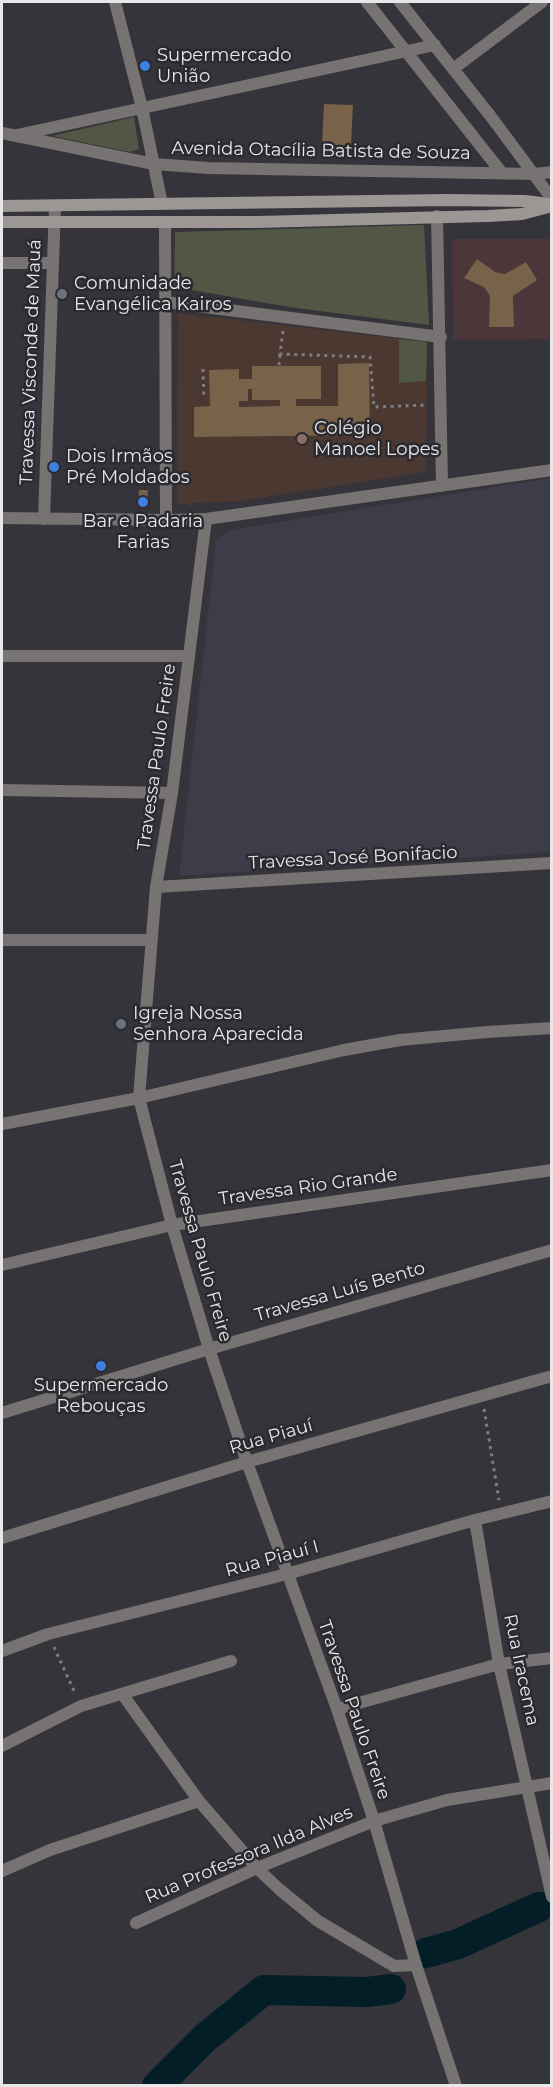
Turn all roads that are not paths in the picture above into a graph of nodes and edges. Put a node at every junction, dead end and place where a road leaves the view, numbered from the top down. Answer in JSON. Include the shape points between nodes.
{"nodes":[{"id":1,"x":115,"y":2,"type":"edge"},
{"id":2,"x":367,"y":2,"type":"edge"},
{"id":3,"x":400,"y":2,"type":"edge"},
{"id":4,"x":542,"y":2,"type":"edge"},
{"id":5,"x":435,"y":45,"type":"junction"},
{"id":6,"x":406,"y":52,"type":"junction"},
{"id":7,"x":453,"y":69,"type":"junction"},
{"id":8,"x":142,"y":108,"type":"junction"},
{"id":9,"x":7,"y":135,"type":"edge"},
{"id":10,"x":154,"y":164,"type":"junction"},
{"id":11,"x":552,"y":172,"type":"edge"},
{"id":12,"x":502,"y":173,"type":"junction"},
{"id":13,"x":535,"y":174,"type":"junction"},
{"id":14,"x":552,"y":199,"type":"edge"},
{"id":15,"x":162,"y":204,"type":"junction"},
{"id":16,"x":552,"y":205,"type":"edge"},
{"id":17,"x":2,"y":206,"type":"edge"},
{"id":18,"x":55,"y":206,"type":"junction"},
{"id":19,"x":437,"y":216,"type":"junction"},
{"id":20,"x":2,"y":222,"type":"edge"},
{"id":21,"x":54,"y":222,"type":"junction"},
{"id":22,"x":165,"y":222,"type":"junction"},
{"id":23,"x":2,"y":263,"type":"edge"},
{"id":24,"x":52,"y":263,"type":"junction"},
{"id":25,"x":165,"y":302,"type":"junction"},
{"id":26,"x":441,"y":337,"type":"junction"},
{"id":27,"x":552,"y":470,"type":"edge"},
{"id":28,"x":442,"y":486,"type":"junction"},
{"id":29,"x":2,"y":518,"type":"edge"},
{"id":30,"x":44,"y":519,"type":"junction"},
{"id":31,"x":206,"y":519,"type":"junction"},
{"id":32,"x":166,"y":520,"type":"junction"},
{"id":33,"x":2,"y":656,"type":"edge"},
{"id":34,"x":189,"y":656,"type":"junction"},
{"id":35,"x":2,"y":790,"type":"edge"},
{"id":36,"x":172,"y":793,"type":"junction"},
{"id":37,"x":552,"y":863,"type":"edge"},
{"id":38,"x":156,"y":887,"type":"junction"},
{"id":39,"x":2,"y":940,"type":"edge"},
{"id":40,"x":151,"y":940,"type":"junction"},
{"id":41,"x":552,"y":1028,"type":"edge"},
{"id":42,"x":140,"y":1098,"type":"junction"},
{"id":43,"x":2,"y":1124,"type":"edge"},
{"id":44,"x":552,"y":1170,"type":"edge"},
{"id":45,"x":172,"y":1225,"type":"junction"},
{"id":46,"x":552,"y":1250,"type":"edge"},
{"id":47,"x":2,"y":1265,"type":"edge"},
{"id":48,"x":209,"y":1349,"type":"junction"},
{"id":49,"x":552,"y":1376,"type":"edge"},
{"id":50,"x":2,"y":1413,"type":"edge"},
{"id":51,"x":247,"y":1462,"type":"junction"},
{"id":52,"x":552,"y":1501,"type":"edge"},
{"id":53,"x":475,"y":1520,"type":"junction"},
{"id":54,"x":2,"y":1538,"type":"edge"},
{"id":55,"x":287,"y":1574,"type":"junction"},
{"id":56,"x":2,"y":1651,"type":"edge"},
{"id":57,"x":552,"y":1658,"type":"edge"},
{"id":58,"x":231,"y":1661,"type":"dead end"},
{"id":59,"x":499,"y":1664,"type":"junction"},
{"id":60,"x":123,"y":1695,"type":"junction"},
{"id":61,"x":337,"y":1709,"type":"junction"},
{"id":62,"x":2,"y":1746,"type":"edge"},
{"id":63,"x":552,"y":1783,"type":"edge"},
{"id":64,"x":528,"y":1786,"type":"junction"},
{"id":65,"x":199,"y":1801,"type":"junction"},
{"id":66,"x":374,"y":1821,"type":"junction"},
{"id":67,"x":257,"y":1868,"type":"junction"},
{"id":68,"x":2,"y":1871,"type":"edge"},
{"id":69,"x":552,"y":1897,"type":"edge"},
{"id":70,"x":136,"y":1923,"type":"dead end"},
{"id":71,"x":416,"y":1965,"type":"junction"},
{"id":72,"x":456,"y":2085,"type":"edge"}],
"edges":[{"from":1,"to":8,"type":"street"},
{"from":2,"to":6,"type":"street"},
{"from":3,"to":5,"type":"street"},
{"from":4,"to":7,"type":"street"},
{"from":5,"to":6,"type":"street"},
{"from":5,"to":7,"type":"street"},
{"from":6,"to":8,"type":"street"},
{"from":6,"to":12,"type":"street"},
{"from":7,"to":13,"type":"street"},
{"from":8,"to":9,"type":"street"},
{"from":8,"to":10,"type":"street"},
{"from":9,"to":10,"type":"street","name":"Avenida Otacília Batista de Souza"},
{"from":10,"to":12,"type":"street","name":"Avenida Otacília Batista de Souza"},
{"from":10,"to":15,"type":"street"},
{"from":11,"to":13,"type":"street","name":"Avenida Otacília Batista de Souza"},
{"from":12,"to":13,"type":"street","name":"Avenida Otacília Batista de Souza"},
{"from":13,"to":14,"type":"street"},
{"from":15,"to":16,"type":"main road","via":[[447,200]]},
{"from":15,"to":18,"type":"main road"},
{"from":16,"to":19,"type":"main road","via":[[522,214]]},
{"from":17,"to":18,"type":"main road"},
{"from":18,"to":21,"type":"street","name":"Travessa Visconde de Mauá"},
{"from":19,"to":22,"type":"main road"},
{"from":19,"to":26,"type":"street"},
{"from":20,"to":21,"type":"main road"},
{"from":21,"to":22,"type":"main road"},
{"from":21,"to":24,"type":"street","name":"Travessa Visconde de Mauá"},
{"from":22,"to":25,"type":"street"},
{"from":23,"to":24,"type":"street"},
{"from":24,"to":30,"type":"street","name":"Travessa Visconde de Mauá"},
{"from":25,"to":26,"type":"street"},
{"from":25,"to":32,"type":"street"},
{"from":26,"to":28,"type":"street"},
{"from":27,"to":28,"type":"street"},
{"from":28,"to":31,"type":"street"},
{"from":29,"to":30,"type":"street"},
{"from":30,"to":32,"type":"street"},
{"from":31,"to":32,"type":"street"},
{"from":31,"to":34,"type":"street","name":"Travessa Paulo Freire"},
{"from":33,"to":34,"type":"street"},
{"from":34,"to":36,"type":"street","name":"Travessa Paulo Freire"},
{"from":35,"to":36,"type":"street"},
{"from":36,"to":38,"type":"street","name":"Travessa Paulo Freire"},
{"from":37,"to":38,"type":"street","name":"Travessa José Bonifacio"},
{"from":38,"to":40,"type":"street","name":"Travessa Paulo Freire"},
{"from":39,"to":40,"type":"street"},
{"from":40,"to":42,"type":"street","name":"Travessa Paulo Freire"},
{"from":41,"to":42,"type":"street","via":[[399,1040]]},
{"from":42,"to":43,"type":"street"},
{"from":42,"to":45,"type":"street","name":"Travessa Paulo Freire"},
{"from":44,"to":45,"type":"street","name":"Travessa Rio Grande"},
{"from":45,"to":47,"type":"street","name":"Travessa Rio Grande"},
{"from":45,"to":48,"type":"street","name":"Travessa Paulo Freire"},
{"from":46,"to":48,"type":"street","name":"Travessa Luís Bento"},
{"from":48,"to":50,"type":"street","name":"Travessa Luís Bento"},
{"from":48,"to":51,"type":"street","name":"Travessa Paulo Freire"},
{"from":49,"to":51,"type":"street","name":"Rua Piauí"},
{"from":51,"to":54,"type":"street","name":"Rua Piauí"},
{"from":51,"to":55,"type":"street","name":"Travessa Paulo Freire"},
{"from":52,"to":53,"type":"street","name":"Rua Piauí I"},
{"from":53,"to":55,"type":"street","name":"Rua Piauí I"},
{"from":53,"to":59,"type":"street","name":"Rua Iracema"},
{"from":55,"to":56,"type":"street","name":"Rua Piauí I","via":[[48,1634]]},
{"from":55,"to":61,"type":"street","name":"Travessa Paulo Freire"},
{"from":57,"to":59,"type":"street"},
{"from":58,"to":60,"type":"street"},
{"from":59,"to":61,"type":"street"},
{"from":59,"to":64,"type":"street","name":"Rua Iracema"},
{"from":60,"to":62,"type":"street","via":[[81,1706]]},
{"from":60,"to":65,"type":"street"},
{"from":61,"to":66,"type":"street","name":"Travessa Paulo Freire"},
{"from":63,"to":64,"type":"street","name":"Rua Professora Ilda Alves"},
{"from":64,"to":66,"type":"street","name":"Rua Professora Ilda Alves","via":[[447,1800]]},
{"from":64,"to":69,"type":"street","name":"Rua Iracema"},
{"from":65,"to":67,"type":"street"},
{"from":65,"to":68,"type":"street","via":[[50,1850]]},
{"from":66,"to":67,"type":"street","name":"Rua Professora Ilda Alves"},
{"from":66,"to":71,"type":"street","name":"Travessa Paulo Freire"},
{"from":67,"to":70,"type":"street","name":"Rua Professora Ilda Alves"},
{"from":67,"to":71,"type":"street","via":[[318,1921],[352,1942],[394,1966]]},
{"from":71,"to":72,"type":"street","name":"Travessa Paulo Freire"}]}
